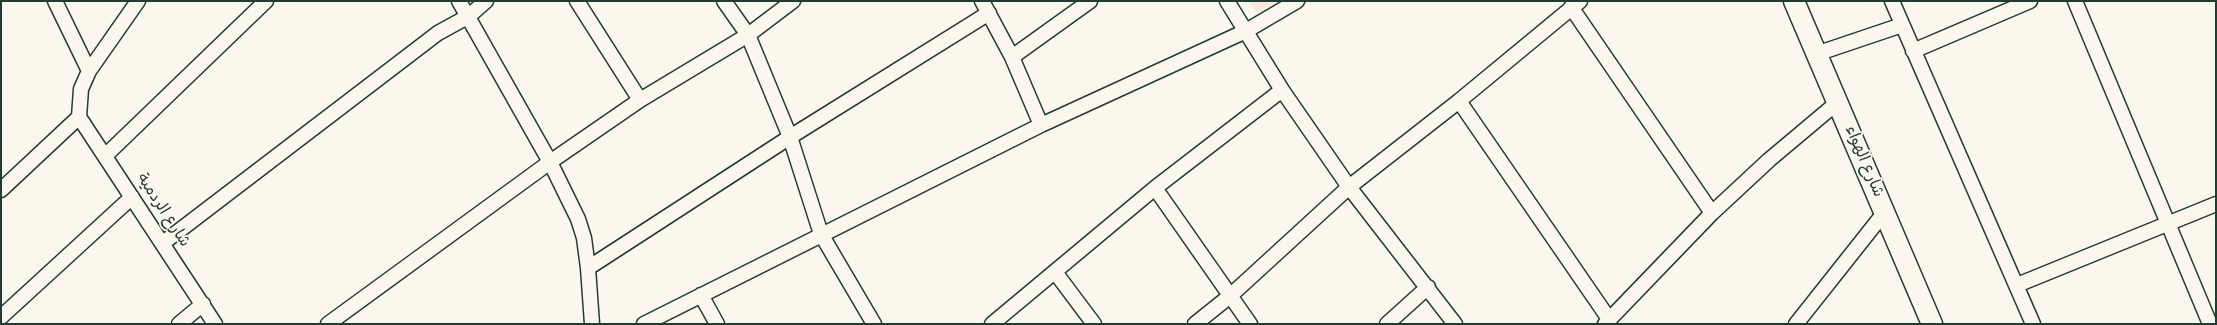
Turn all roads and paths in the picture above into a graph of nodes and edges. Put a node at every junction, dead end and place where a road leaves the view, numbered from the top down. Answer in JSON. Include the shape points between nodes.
{"nodes":[{"id":1,"x":55,"y":1,"type":"edge"},
{"id":2,"x":138,"y":1,"type":"edge"},
{"id":3,"x":266,"y":1,"type":"edge"},
{"id":4,"x":459,"y":1,"type":"edge"},
{"id":5,"x":486,"y":1,"type":"edge"},
{"id":6,"x":577,"y":1,"type":"edge"},
{"id":7,"x":724,"y":1,"type":"edge"},
{"id":8,"x":792,"y":1,"type":"edge"},
{"id":9,"x":1090,"y":1,"type":"edge"},
{"id":10,"x":1227,"y":1,"type":"edge"},
{"id":11,"x":1297,"y":1,"type":"edge"},
{"id":12,"x":1794,"y":1,"type":"edge"},
{"id":13,"x":1892,"y":1,"type":"edge"},
{"id":14,"x":2030,"y":1,"type":"edge"},
{"id":15,"x":2075,"y":1,"type":"edge"},
{"id":16,"x":1576,"y":4,"type":"edge"},
{"id":17,"x":986,"y":7,"type":"edge"},
{"id":18,"x":469,"y":16,"type":"junction"},
{"id":19,"x":1902,"y":25,"type":"junction"},
{"id":20,"x":1246,"y":31,"type":"junction"},
{"id":21,"x":748,"y":35,"type":"junction"},
{"id":22,"x":1913,"y":51,"type":"junction"},
{"id":23,"x":1816,"y":54,"type":"junction"},
{"id":24,"x":1012,"y":57,"type":"junction"},
{"id":25,"x":89,"y":71,"type":"junction"},
{"id":26,"x":1282,"y":90,"type":"junction"},
{"id":27,"x":640,"y":100,"type":"junction"},
{"id":28,"x":1459,"y":101,"type":"junction"},
{"id":29,"x":1838,"y":102,"type":"junction"},
{"id":30,"x":79,"y":117,"type":"junction"},
{"id":31,"x":1041,"y":124,"type":"junction"},
{"id":32,"x":790,"y":137,"type":"junction"},
{"id":33,"x":105,"y":156,"type":"junction"},
{"id":34,"x":550,"y":162,"type":"junction"},
{"id":35,"x":1349,"y":187,"type":"junction"},
{"id":36,"x":1155,"y":188,"type":"junction"},
{"id":37,"x":1,"y":190,"type":"edge"},
{"id":38,"x":132,"y":196,"type":"junction"},
{"id":39,"x":2216,"y":204,"type":"edge"},
{"id":40,"x":1712,"y":213,"type":"junction"},
{"id":41,"x":1884,"y":213,"type":"junction"},
{"id":42,"x":2168,"y":224,"type":"junction"},
{"id":43,"x":821,"y":234,"type":"junction"},
{"id":44,"x":163,"y":243,"type":"junction"},
{"id":45,"x":588,"y":268,"type":"junction"},
{"id":46,"x":1055,"y":272,"type":"junction"},
{"id":47,"x":2017,"y":285,"type":"junction"},
{"id":48,"x":1428,"y":287,"type":"junction"},
{"id":49,"x":701,"y":295,"type":"junction"},
{"id":50,"x":1230,"y":296,"type":"junction"},
{"id":51,"x":203,"y":304,"type":"junction"},
{"id":52,"x":1,"y":317,"type":"edge"},
{"id":53,"x":1607,"y":322,"type":"edge"},
{"id":54,"x":1930,"y":323,"type":"edge"},
{"id":55,"x":179,"y":324,"type":"edge"},
{"id":56,"x":215,"y":324,"type":"edge"},
{"id":57,"x":328,"y":324,"type":"edge"},
{"id":58,"x":592,"y":324,"type":"edge"},
{"id":59,"x":644,"y":324,"type":"edge"},
{"id":60,"x":717,"y":324,"type":"edge"},
{"id":61,"x":874,"y":324,"type":"edge"},
{"id":62,"x":992,"y":324,"type":"edge"},
{"id":63,"x":1094,"y":324,"type":"edge"},
{"id":64,"x":1195,"y":324,"type":"edge"},
{"id":65,"x":1250,"y":324,"type":"edge"},
{"id":66,"x":1387,"y":324,"type":"edge"},
{"id":67,"x":1455,"y":324,"type":"edge"},
{"id":68,"x":1796,"y":324,"type":"edge"},
{"id":69,"x":2033,"y":324,"type":"edge"},
{"id":70,"x":2210,"y":324,"type":"edge"}],
"edges":[{"from":1,"to":25,"type":"street"},
{"from":2,"to":25,"type":"street"},
{"from":3,"to":33,"type":"street"},
{"from":4,"to":18,"type":"street"},
{"from":5,"to":18,"type":"street"},
{"from":6,"to":27,"type":"street"},
{"from":7,"to":21,"type":"street"},
{"from":8,"to":21,"type":"street"},
{"from":9,"to":24,"type":"street"},
{"from":10,"to":20,"type":"street"},
{"from":11,"to":20,"type":"street"},
{"from":12,"to":23,"type":"street","name":"شارع الهواء"},
{"from":13,"to":19,"type":"street"},
{"from":14,"to":22,"type":"street"},
{"from":15,"to":42,"type":"street"},
{"from":16,"to":28,"type":"street"},
{"from":16,"to":40,"type":"street"},
{"from":17,"to":24,"type":"street"},
{"from":17,"to":32,"type":"street"},
{"from":18,"to":34,"type":"street"},
{"from":18,"to":44,"type":"street","via":[[438,33]]},
{"from":19,"to":22,"type":"street"},
{"from":19,"to":23,"type":"street"},
{"from":20,"to":26,"type":"street"},
{"from":20,"to":31,"type":"street"},
{"from":21,"to":27,"type":"street"},
{"from":21,"to":32,"type":"street"},
{"from":22,"to":47,"type":"street"},
{"from":23,"to":29,"type":"street","name":"شارع الهواء"},
{"from":24,"to":31,"type":"street"},
{"from":25,"to":30,"type":"street","via":[[81,88]]},
{"from":26,"to":35,"type":"street"},
{"from":26,"to":36,"type":"street"},
{"from":27,"to":34,"type":"street"},
{"from":28,"to":35,"type":"street"},
{"from":28,"to":53,"type":"street"},
{"from":29,"to":40,"type":"street","via":[[1769,160]]},
{"from":29,"to":41,"type":"street","name":"شارع الهواء"},
{"from":30,"to":33,"type":"street","name":"شارع الردمية"},
{"from":30,"to":37,"type":"street"},
{"from":31,"to":43,"type":"street"},
{"from":32,"to":43,"type":"street"},
{"from":32,"to":45,"type":"street"},
{"from":33,"to":38,"type":"street","name":"شارع الردمية"},
{"from":34,"to":45,"type":"street","via":[[578,219],[584,238]]},
{"from":34,"to":57,"type":"street"},
{"from":35,"to":48,"type":"street"},
{"from":35,"to":50,"type":"street"},
{"from":36,"to":46,"type":"street"},
{"from":36,"to":50,"type":"street"},
{"from":38,"to":44,"type":"street","name":"شارع الردمية"},
{"from":38,"to":52,"type":"street"},
{"from":39,"to":42,"type":"street"},
{"from":40,"to":53,"type":"street"},
{"from":41,"to":54,"type":"street","name":"شارع الهواء"},
{"from":41,"to":68,"type":"street"},
{"from":42,"to":47,"type":"street"},
{"from":42,"to":70,"type":"street"},
{"from":43,"to":49,"type":"street"},
{"from":43,"to":61,"type":"street"},
{"from":44,"to":51,"type":"street","name":"شارع الردمية"},
{"from":45,"to":58,"type":"street"},
{"from":46,"to":62,"type":"street"},
{"from":46,"to":63,"type":"street"},
{"from":47,"to":69,"type":"street"},
{"from":48,"to":66,"type":"street"},
{"from":48,"to":67,"type":"street"},
{"from":49,"to":59,"type":"street"},
{"from":49,"to":60,"type":"street"},
{"from":50,"to":64,"type":"street"},
{"from":50,"to":65,"type":"street"},
{"from":51,"to":55,"type":"street"},
{"from":51,"to":56,"type":"street","name":"شارع الردمية"}]}
